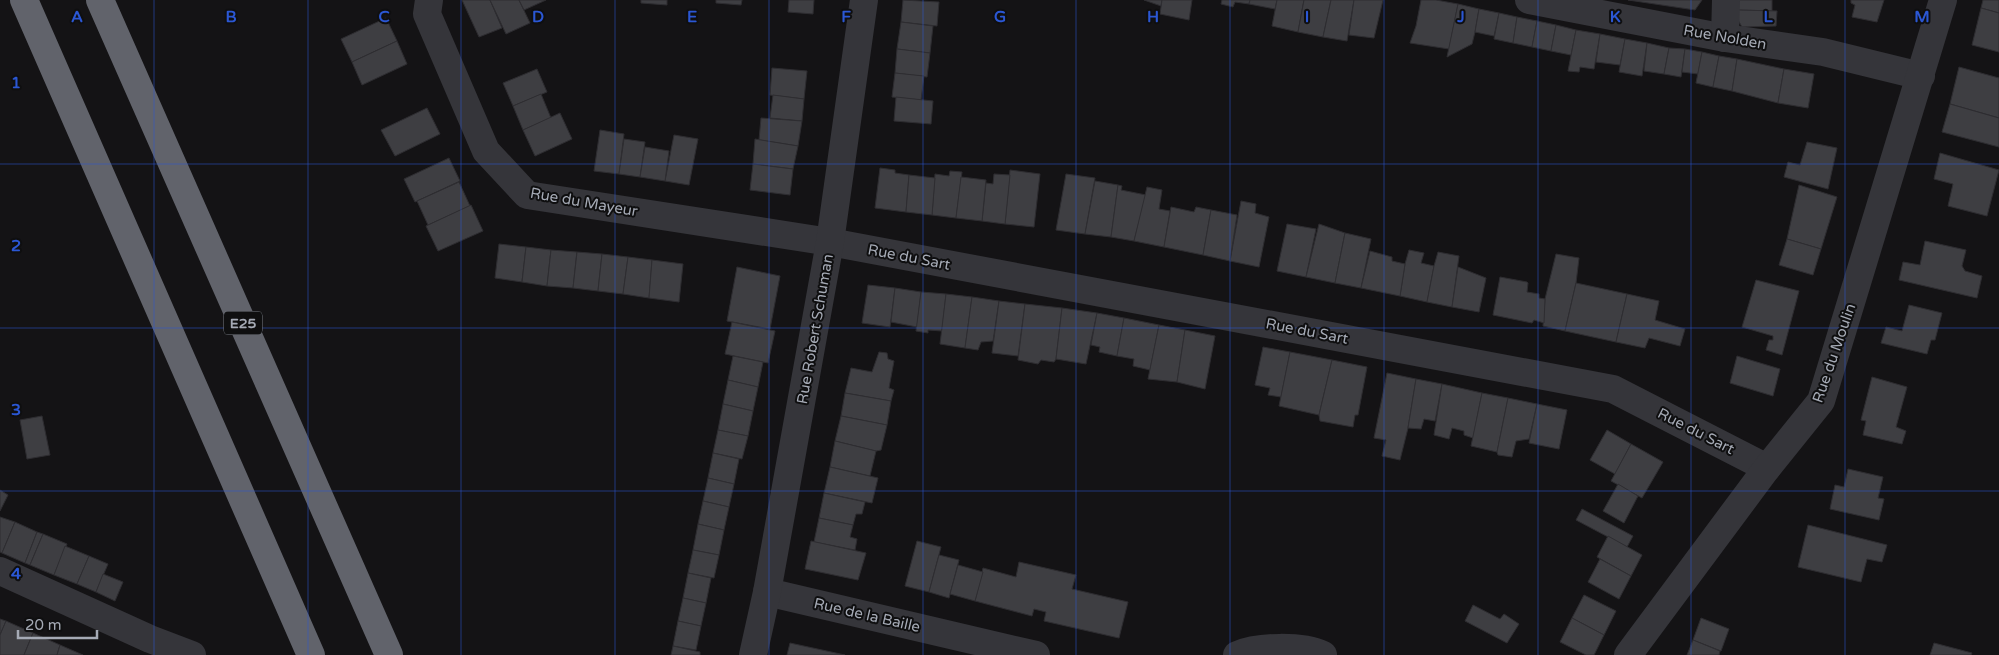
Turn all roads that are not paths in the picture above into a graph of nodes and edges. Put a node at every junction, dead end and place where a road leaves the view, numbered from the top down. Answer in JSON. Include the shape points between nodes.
{"nodes":[{"id":1,"x":24,"y":0,"type":"edge"},
{"id":2,"x":100,"y":0,"type":"edge"},
{"id":3,"x":429,"y":0,"type":"edge"},
{"id":4,"x":864,"y":0,"type":"edge"},
{"id":5,"x":1529,"y":0,"type":"edge"},
{"id":6,"x":1726,"y":0,"type":"edge"},
{"id":7,"x":1943,"y":0,"type":"edge"},
{"id":8,"x":1725,"y":38,"type":"junction"},
{"id":9,"x":1921,"y":76,"type":"junction"},
{"id":10,"x":830,"y":242,"type":"junction"},
{"id":11,"x":1767,"y":468,"type":"junction"},
{"id":12,"x":0,"y":571,"type":"edge"},
{"id":13,"x":767,"y":592,"type":"junction"},
{"id":14,"x":387,"y":650,"type":"edge"},
{"id":15,"x":192,"y":655,"type":"edge"},
{"id":16,"x":311,"y":655,"type":"edge"},
{"id":17,"x":753,"y":655,"type":"edge"},
{"id":18,"x":1036,"y":655,"type":"edge"},
{"id":19,"x":1237,"y":655,"type":"edge"},
{"id":20,"x":1323,"y":655,"type":"edge"},
{"id":21,"x":1628,"y":655,"type":"edge"}],
"edges":[{"from":1,"to":16,"type":"highway"},
{"from":2,"to":14,"type":"highway","number":"E25"},
{"from":3,"to":10,"type":"street","name":"Rue du Mayeur","via":[[428,14],[486,151],[527,195]]},
{"from":4,"to":10,"type":"street","name":"Rue Robert Schuman"},
{"from":5,"to":8,"type":"street","name":"Rue Nolden"},
{"from":6,"to":8,"type":"street"},
{"from":7,"to":9,"type":"street","name":"Rue du Moulin"},
{"from":8,"to":9,"type":"street","name":"Rue Nolden","via":[[1823,52]]},
{"from":9,"to":11,"type":"street","name":"Rue du Moulin","via":[[1821,401]]},
{"from":10,"to":11,"type":"street","name":"Rue du Sart","via":[[1613,389]]},
{"from":10,"to":13,"type":"street","name":"Rue Robert Schuman"},
{"from":11,"to":21,"type":"street","name":"Rue du Moulin"},
{"from":12,"to":15,"type":"street"},
{"from":13,"to":17,"type":"street","name":"Rue Robert Schuman"},
{"from":13,"to":18,"type":"street","name":"Rue de la Baille"},
{"from":19,"to":20,"type":"street","via":[[1249,650],[1297,649]]}]}
